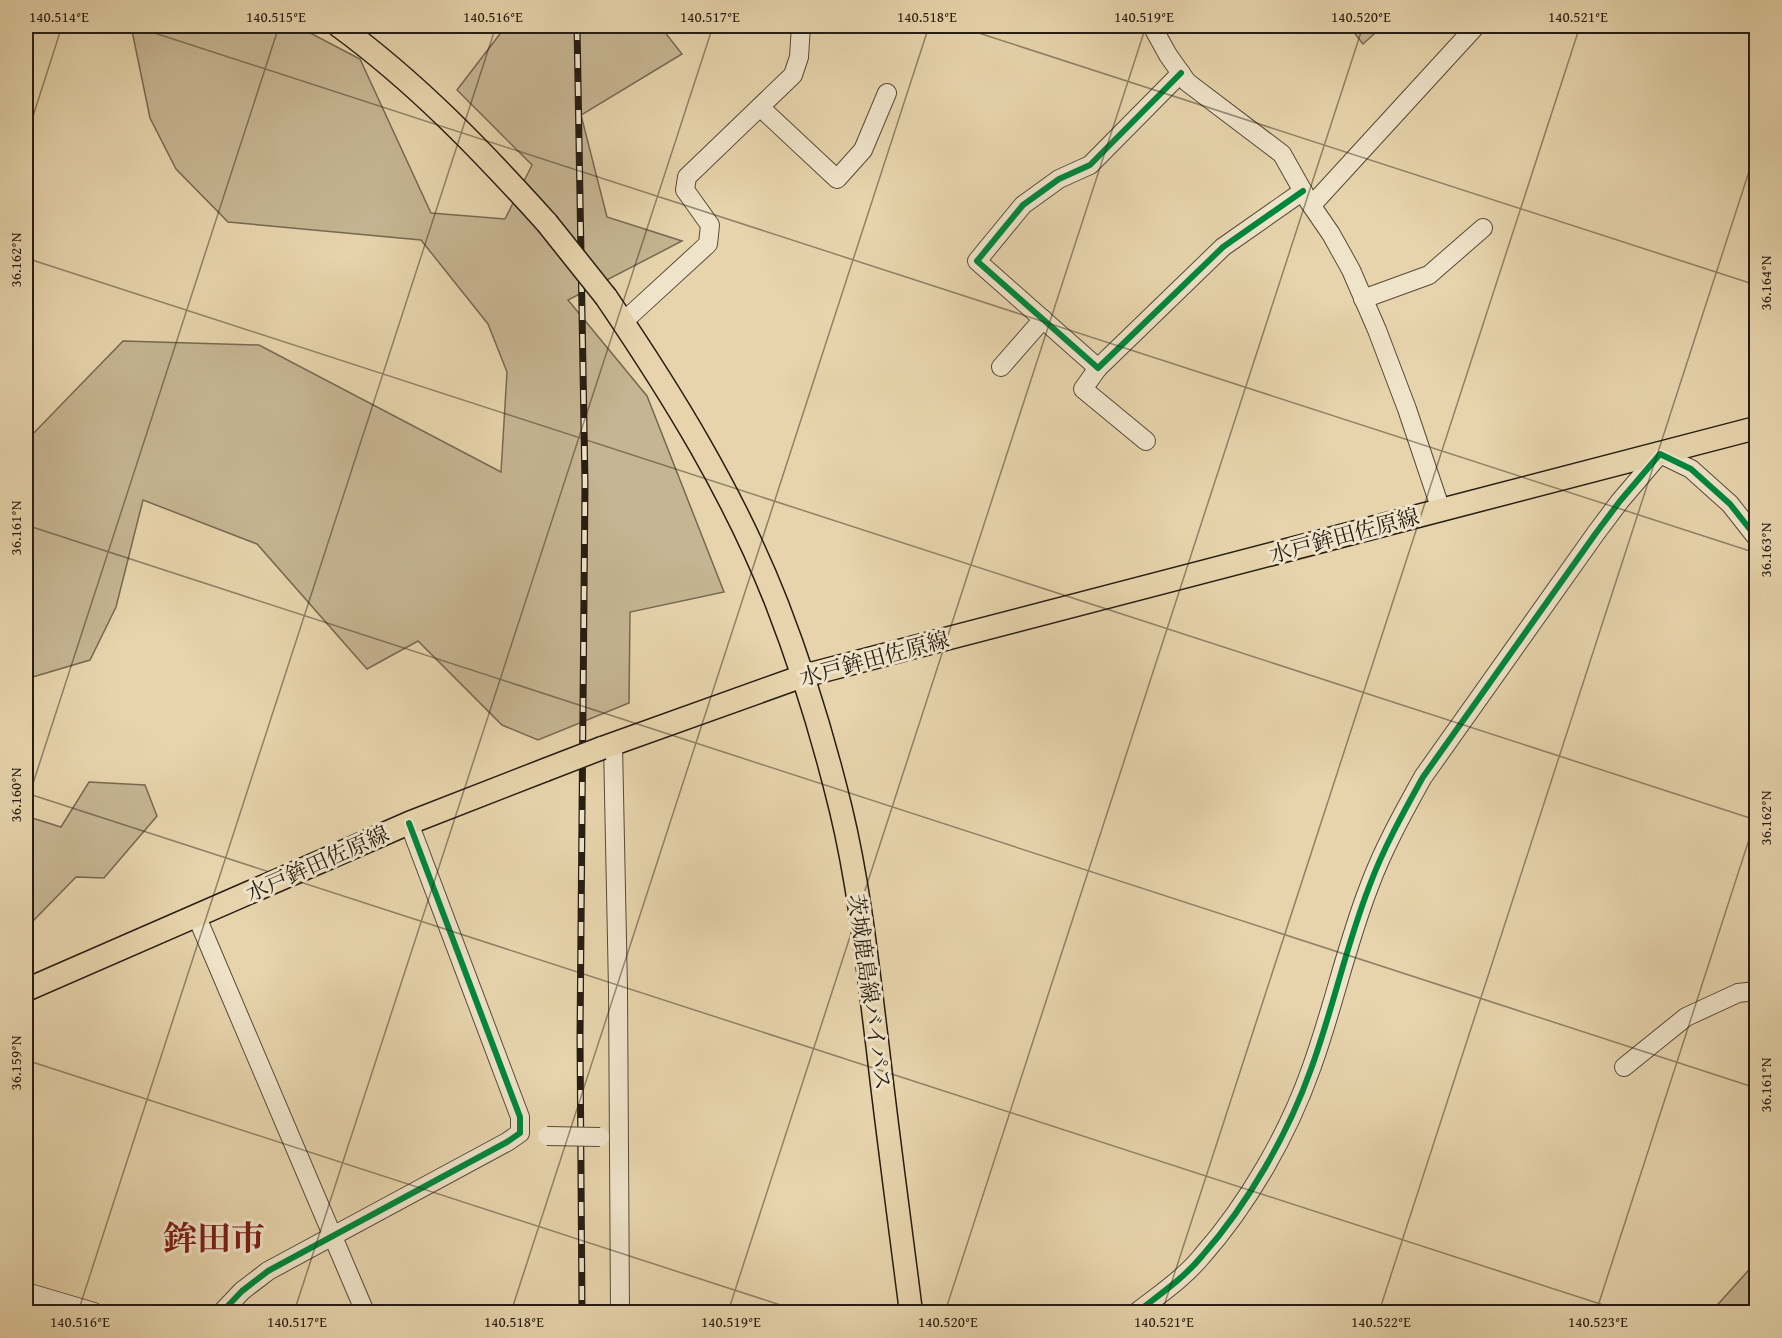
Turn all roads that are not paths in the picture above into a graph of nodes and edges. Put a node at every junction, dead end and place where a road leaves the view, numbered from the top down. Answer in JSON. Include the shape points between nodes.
{"nodes":[{"id":1,"x":339,"y":26,"type":"edge"},
{"id":2,"x":801,"y":26,"type":"edge"},
{"id":3,"x":1152,"y":26,"type":"edge"},
{"id":4,"x":1476,"y":26,"type":"edge"},
{"id":5,"x":1180,"y":73,"type":"junction"},
{"id":6,"x":887,"y":93,"type":"dead end"},
{"id":7,"x":760,"y":107,"type":"junction"},
{"id":8,"x":1308,"y":198,"type":"junction"},
{"id":9,"x":1483,"y":228,"type":"dead end"},
{"id":10,"x":1363,"y":299,"type":"junction"},
{"id":11,"x":1043,"y":320,"type":"junction"},
{"id":12,"x":623,"y":322,"type":"junction"},
{"id":13,"x":1001,"y":367,"type":"dead end"},
{"id":14,"x":1098,"y":368,"type":"junction"},
{"id":15,"x":1756,"y":428,"type":"edge"},
{"id":16,"x":1146,"y":441,"type":"dead end"},
{"id":17,"x":1660,"y":454,"type":"junction"},
{"id":18,"x":1441,"y":510,"type":"junction"},
{"id":19,"x":1756,"y":537,"type":"edge"},
{"id":20,"x":803,"y":676,"type":"junction"},
{"id":21,"x":607,"y":746,"type":"junction"},
{"id":22,"x":409,"y":823,"type":"junction"},
{"id":23,"x":196,"y":915,"type":"junction"},
{"id":24,"x":26,"y":990,"type":"edge"},
{"id":25,"x":1756,"y":991,"type":"edge"},
{"id":26,"x":1624,"y":1067,"type":"dead end"},
{"id":27,"x":520,"y":1133,"type":"junction"},
{"id":28,"x":619,"y":1137,"type":"junction"},
{"id":29,"x":331,"y":1236,"type":"junction"},
{"id":30,"x":26,"y":1292,"type":"edge"},
{"id":31,"x":94,"y":1312,"type":"edge"},
{"id":32,"x":222,"y":1312,"type":"edge"},
{"id":33,"x":365,"y":1312,"type":"edge"},
{"id":34,"x":620,"y":1312,"type":"edge"},
{"id":35,"x":911,"y":1312,"type":"edge"},
{"id":36,"x":1137,"y":1312,"type":"edge"}],
"edges":[{"from":1,"to":12,"type":"main road","name":"茨城鹿島線バイパス","bridge":true,"via":[[422,93],[484,153],[547,223]]},
{"from":2,"to":7,"type":"street","via":[[799,57],[793,75]]},
{"from":3,"to":5,"type":"street"},
{"from":4,"to":8,"type":"street"},
{"from":5,"to":8,"type":"street","via":[[1282,154]]},
{"from":5,"to":11,"type":"street","via":[[1090,165],[1059,178],[1023,205],[977,261]]},
{"from":6,"to":7,"type":"street","via":[[863,150],[837,179]]},
{"from":7,"to":12,"type":"street","via":[[687,177],[685,190],[710,225],[708,244]]},
{"from":8,"to":10,"type":"street"},
{"from":8,"to":14,"type":"street","via":[[1223,247]]},
{"from":9,"to":10,"type":"street","via":[[1429,275]]},
{"from":10,"to":18,"type":"street"},
{"from":11,"to":13,"type":"street"},
{"from":11,"to":14,"type":"street"},
{"from":12,"to":20,"type":"main road","name":"茨城鹿島線バイパス","via":[[671,393],[747,535]]},
{"from":14,"to":16,"type":"street","via":[[1083,389]]},
{"from":15,"to":17,"type":"main road","name":"水戸鉾田佐原線"},
{"from":17,"to":18,"type":"main road","name":"水戸鉾田佐原線"},
{"from":17,"to":19,"type":"street","via":[[1691,469],[1730,504]]},
{"from":17,"to":36,"type":"street","via":[[1596,533],[1423,777],[1368,888],[1312,1067],[1283,1133],[1236,1213],[1202,1256]]},
{"from":18,"to":20,"type":"main road","name":"水戸鉾田佐原線"},
{"from":20,"to":21,"type":"main road","name":"水戸鉾田佐原線"},
{"from":20,"to":35,"type":"main road","name":"茨城鹿島線バイパス","via":[[839,802],[856,887]]},
{"from":21,"to":22,"type":"main road","name":"水戸鉾田佐原線","bridge":true},
{"from":21,"to":28,"type":"street","via":[[618,966]]},
{"from":22,"to":23,"type":"main road","name":"水戸鉾田佐原線"},
{"from":22,"to":27,"type":"street","via":[[520,1117]]},
{"from":23,"to":24,"type":"main road","name":"水戸鉾田佐原線"},
{"from":23,"to":29,"type":"street"},
{"from":25,"to":26,"type":"street","via":[[1738,993],[1686,1017]]},
{"from":27,"to":28,"type":"street","bridge":true},
{"from":27,"to":29,"type":"street"},
{"from":28,"to":34,"type":"street"},
{"from":29,"to":32,"type":"street","via":[[268,1271],[242,1290]]},
{"from":29,"to":33,"type":"street"},
{"from":30,"to":31,"type":"street"}]}
